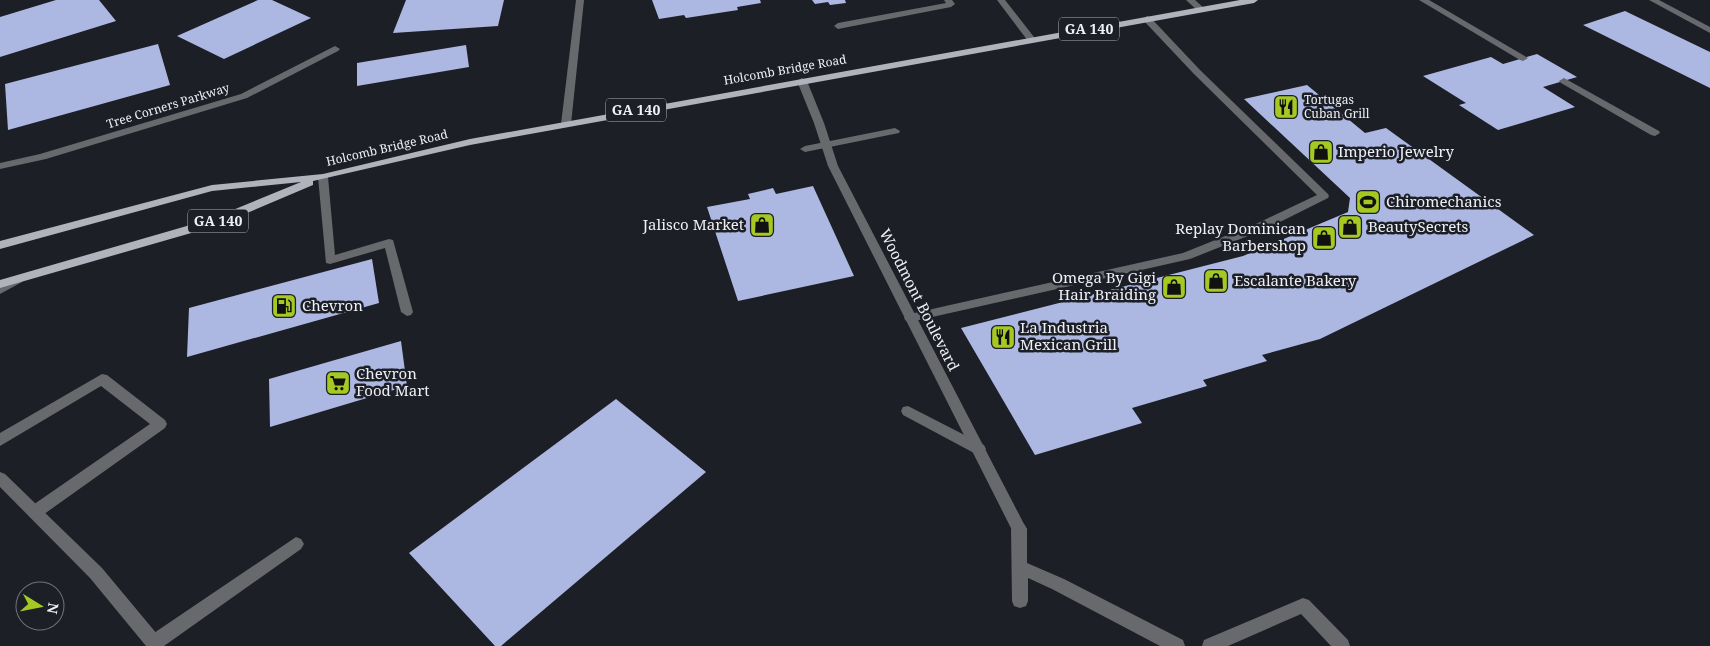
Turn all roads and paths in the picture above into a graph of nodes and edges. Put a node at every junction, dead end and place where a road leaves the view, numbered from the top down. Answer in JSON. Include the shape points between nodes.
{"nodes":[{"id":1,"x":580,"y":0,"type":"edge"},
{"id":2,"x":948,"y":0,"type":"edge"},
{"id":3,"x":1001,"y":0,"type":"edge"},
{"id":4,"x":1190,"y":0,"type":"edge"},
{"id":5,"x":1254,"y":0,"type":"edge"},
{"id":6,"x":1423,"y":0,"type":"edge"},
{"id":7,"x":1653,"y":0,"type":"edge"},
{"id":8,"x":1201,"y":9,"type":"junction"},
{"id":9,"x":1147,"y":19,"type":"junction"},
{"id":10,"x":838,"y":26,"type":"dead end"},
{"id":11,"x":1710,"y":30,"type":"edge"},
{"id":12,"x":1031,"y":39,"type":"junction"},
{"id":13,"x":335,"y":49,"type":"dead end"},
{"id":14,"x":1523,"y":58,"type":"dead end"},
{"id":15,"x":802,"y":81,"type":"junction"},
{"id":16,"x":1564,"y":81,"type":"dead end"},
{"id":17,"x":566,"y":124,"type":"junction"},
{"id":18,"x":895,"y":131,"type":"dead end"},
{"id":19,"x":1655,"y":134,"type":"dead end"},
{"id":20,"x":826,"y":145,"type":"junction"},
{"id":21,"x":805,"y":148,"type":"dead end"},
{"id":22,"x":0,"y":166,"type":"edge"},
{"id":23,"x":323,"y":177,"type":"junction"},
{"id":24,"x":0,"y":245,"type":"edge"},
{"id":25,"x":18,"y":279,"type":"junction"},
{"id":26,"x":0,"y":284,"type":"edge"},
{"id":27,"x":0,"y":290,"type":"edge"},
{"id":28,"x":407,"y":312,"type":"dead end"},
{"id":29,"x":910,"y":318,"type":"junction"},
{"id":30,"x":908,"y":412,"type":"dead end"},
{"id":31,"x":0,"y":440,"type":"edge"},
{"id":32,"x":979,"y":449,"type":"junction"},
{"id":33,"x":0,"y":478,"type":"edge"},
{"id":34,"x":35,"y":512,"type":"junction"},
{"id":35,"x":296,"y":544,"type":"dead end"},
{"id":36,"x":1019,"y":567,"type":"junction"},
{"id":37,"x":1020,"y":601,"type":"dead end"},
{"id":38,"x":155,"y":644,"type":"edge"},
{"id":39,"x":1177,"y":646,"type":"edge"},
{"id":40,"x":1210,"y":646,"type":"edge"},
{"id":41,"x":1342,"y":646,"type":"edge"}],
"edges":[{"from":1,"to":17,"type":"street"},
{"from":2,"to":10,"type":"street","via":[[951,4]]},
{"from":3,"to":12,"type":"street"},
{"from":4,"to":8,"type":"street"},
{"from":5,"to":8,"type":"main road","name":"Holcomb Bridge Road","number":"GA 140"},
{"from":6,"to":14,"type":"street"},
{"from":7,"to":11,"type":"street"},
{"from":8,"to":9,"type":"main road","name":"Holcomb Bridge Road","number":"GA 140"},
{"from":9,"to":12,"type":"main road","name":"Holcomb Bridge Road","number":"GA 140"},
{"from":9,"to":29,"type":"street","via":[[1324,196],[1264,225],[1186,256]]},
{"from":12,"to":15,"type":"main road","name":"Holcomb Bridge Road","number":"GA 140"},
{"from":13,"to":22,"type":"street","name":"Tree Corners Parkway","via":[[244,96],[42,158]]},
{"from":15,"to":17,"type":"main road","name":"Holcomb Bridge Road","number":"GA 140"},
{"from":15,"to":20,"type":"street","name":"Woodmont Boulevard"},
{"from":16,"to":19,"type":"street"},
{"from":17,"to":23,"type":"main road","name":"Holcomb Bridge Road","number":"GA 140","via":[[470,142]]},
{"from":18,"to":20,"type":"street"},
{"from":20,"to":21,"type":"street"},
{"from":20,"to":29,"type":"street","name":"Woodmont Boulevard","via":[[833,166]]},
{"from":23,"to":24,"type":"main road","name":"Holcomb Bridge Road","number":"GA 140","via":[[212,188]]},
{"from":23,"to":25,"type":"main road","name":"Holcomb Bridge Road","number":"GA 140","via":[[215,222]]},
{"from":23,"to":28,"type":"street","via":[[330,260],[389,243]]},
{"from":25,"to":26,"type":"main road","name":"Holcomb Bridge Road","number":"GA 140"},
{"from":25,"to":27,"type":"street"},
{"from":29,"to":32,"type":"street","name":"Woodmont Boulevard"},
{"from":30,"to":32,"type":"street"},
{"from":31,"to":34,"type":"street","via":[[102,379],[160,424]]},
{"from":32,"to":36,"type":"street","name":"Woodmont Boulevard","via":[[1019,529]]},
{"from":33,"to":34,"type":"street"},
{"from":34,"to":38,"type":"street","via":[[96,573]]},
{"from":35,"to":38,"type":"street"},
{"from":36,"to":37,"type":"street"},
{"from":36,"to":39,"type":"street"},
{"from":40,"to":41,"type":"street","via":[[1303,605]]}]}
